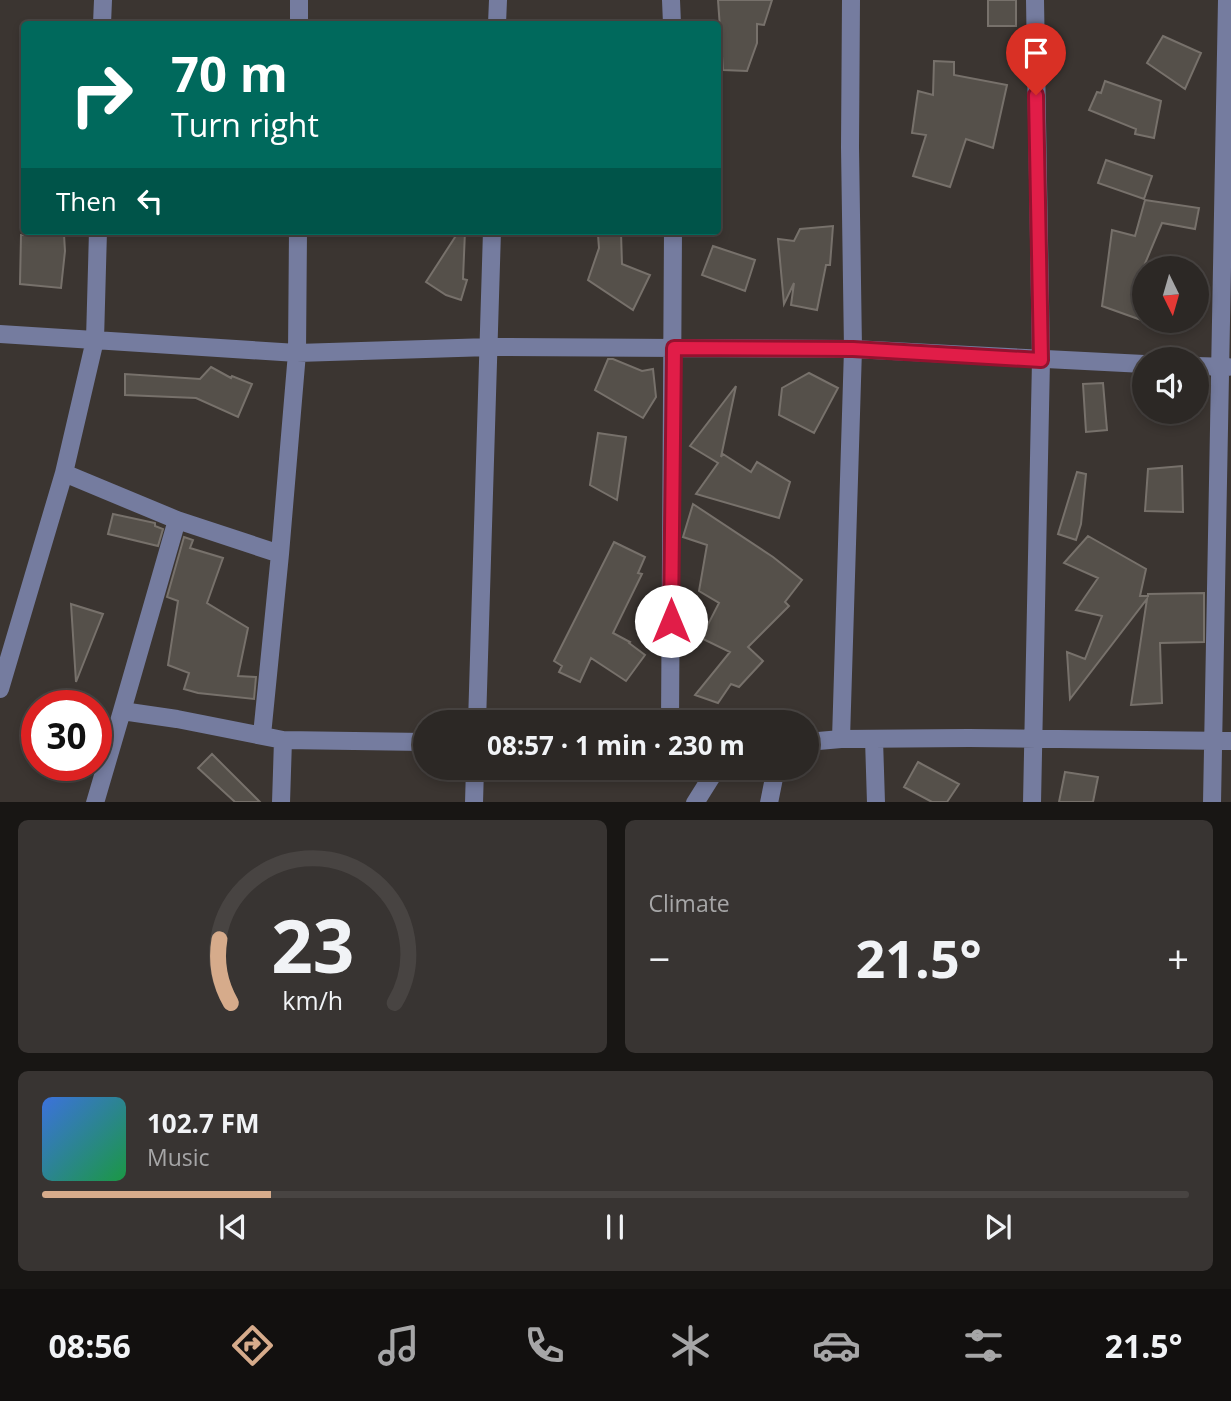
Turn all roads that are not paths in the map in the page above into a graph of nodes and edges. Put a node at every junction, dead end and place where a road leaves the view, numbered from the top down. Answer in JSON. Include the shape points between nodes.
{"nodes":[{"id":1,"x":103,"y":0,"type":"edge"},
{"id":2,"x":299,"y":0,"type":"edge"},
{"id":3,"x":498,"y":0,"type":"edge"},
{"id":4,"x":671,"y":0,"type":"edge"},
{"id":5,"x":851,"y":0,"type":"edge"},
{"id":6,"x":1035,"y":0,"type":"edge"},
{"id":7,"x":1227,"y":0,"type":"edge"},
{"id":8,"x":102,"y":21,"type":"edge"},
{"id":9,"x":299,"y":21,"type":"edge"},
{"id":10,"x":497,"y":21,"type":"edge"},
{"id":11,"x":672,"y":21,"type":"edge"},
{"id":12,"x":98,"y":235,"type":"edge"},
{"id":13,"x":298,"y":235,"type":"edge"},
{"id":14,"x":492,"y":235,"type":"edge"},
{"id":15,"x":673,"y":235,"type":"edge"},
{"id":16,"x":0,"y":334,"type":"edge"},
{"id":17,"x":95,"y":340,"type":"junction"},
{"id":18,"x":490,"y":347,"type":"junction"},
{"id":19,"x":674,"y":348,"type":"junction"},
{"id":20,"x":853,"y":349,"type":"junction"},
{"id":21,"x":297,"y":353,"type":"junction"},
{"id":22,"x":1041,"y":360,"type":"junction"},
{"id":23,"x":1132,"y":364,"type":"edge"},
{"id":24,"x":1225,"y":367,"type":"edge"},
{"id":25,"x":64,"y":473,"type":"junction"},
{"id":26,"x":177,"y":520,"type":"junction"},
{"id":27,"x":280,"y":554,"type":"junction"},
{"id":28,"x":0,"y":689,"type":"edge"},
{"id":29,"x":477,"y":710,"type":"edge"},
{"id":30,"x":670,"y":710,"type":"edge"},
{"id":31,"x":122,"y":711,"type":"junction"},
{"id":32,"x":262,"y":735,"type":"junction"},
{"id":33,"x":841,"y":739,"type":"junction"},
{"id":34,"x":874,"y":739,"type":"junction"},
{"id":35,"x":283,"y":740,"type":"junction"},
{"id":36,"x":1034,"y":740,"type":"junction"},
{"id":37,"x":1211,"y":740,"type":"junction"},
{"id":38,"x":819,"y":741,"type":"edge"},
{"id":39,"x":1231,"y":741,"type":"edge"},
{"id":40,"x":413,"y":743,"type":"edge"},
{"id":41,"x":475,"y":780,"type":"edge"},
{"id":42,"x":710,"y":780,"type":"edge"},
{"id":43,"x":774,"y":780,"type":"edge"},
{"id":44,"x":95,"y":802,"type":"edge"},
{"id":45,"x":281,"y":802,"type":"edge"},
{"id":46,"x":474,"y":802,"type":"edge"},
{"id":47,"x":696,"y":802,"type":"edge"},
{"id":48,"x":769,"y":802,"type":"edge"},
{"id":49,"x":876,"y":802,"type":"edge"},
{"id":50,"x":1032,"y":802,"type":"edge"},
{"id":51,"x":1212,"y":802,"type":"edge"}],
"edges":[{"from":1,"to":8,"type":"street"},
{"from":2,"to":9,"type":"street"},
{"from":3,"to":10,"type":"street"},
{"from":4,"to":11,"type":"street"},
{"from":5,"to":20,"type":"street"},
{"from":6,"to":22,"type":"street"},
{"from":7,"to":24,"type":"street"},
{"from":12,"to":17,"type":"street"},
{"from":13,"to":21,"type":"street"},
{"from":14,"to":18,"type":"street"},
{"from":15,"to":19,"type":"street"},
{"from":16,"to":17,"type":"street"},
{"from":17,"to":21,"type":"street"},
{"from":17,"to":25,"type":"street"},
{"from":18,"to":19,"type":"street"},
{"from":18,"to":21,"type":"street"},
{"from":18,"to":29,"type":"street"},
{"from":19,"to":20,"type":"street"},
{"from":19,"to":30,"type":"street"},
{"from":20,"to":22,"type":"street"},
{"from":20,"to":33,"type":"street"},
{"from":21,"to":27,"type":"street"},
{"from":22,"to":23,"type":"street"},
{"from":22,"to":36,"type":"street"},
{"from":24,"to":37,"type":"street"},
{"from":25,"to":26,"type":"street"},
{"from":25,"to":28,"type":"street"},
{"from":26,"to":27,"type":"street"},
{"from":26,"to":31,"type":"street"},
{"from":27,"to":32,"type":"street"},
{"from":31,"to":32,"type":"street"},
{"from":31,"to":44,"type":"street"},
{"from":32,"to":35,"type":"street"},
{"from":33,"to":34,"type":"street"},
{"from":33,"to":38,"type":"street"},
{"from":34,"to":36,"type":"street"},
{"from":34,"to":49,"type":"street"},
{"from":35,"to":40,"type":"street"},
{"from":35,"to":45,"type":"street"},
{"from":36,"to":37,"type":"street"},
{"from":36,"to":50,"type":"street"},
{"from":37,"to":39,"type":"street"},
{"from":37,"to":51,"type":"street"},
{"from":41,"to":46,"type":"street"},
{"from":42,"to":47,"type":"street"},
{"from":43,"to":48,"type":"street"}]}
